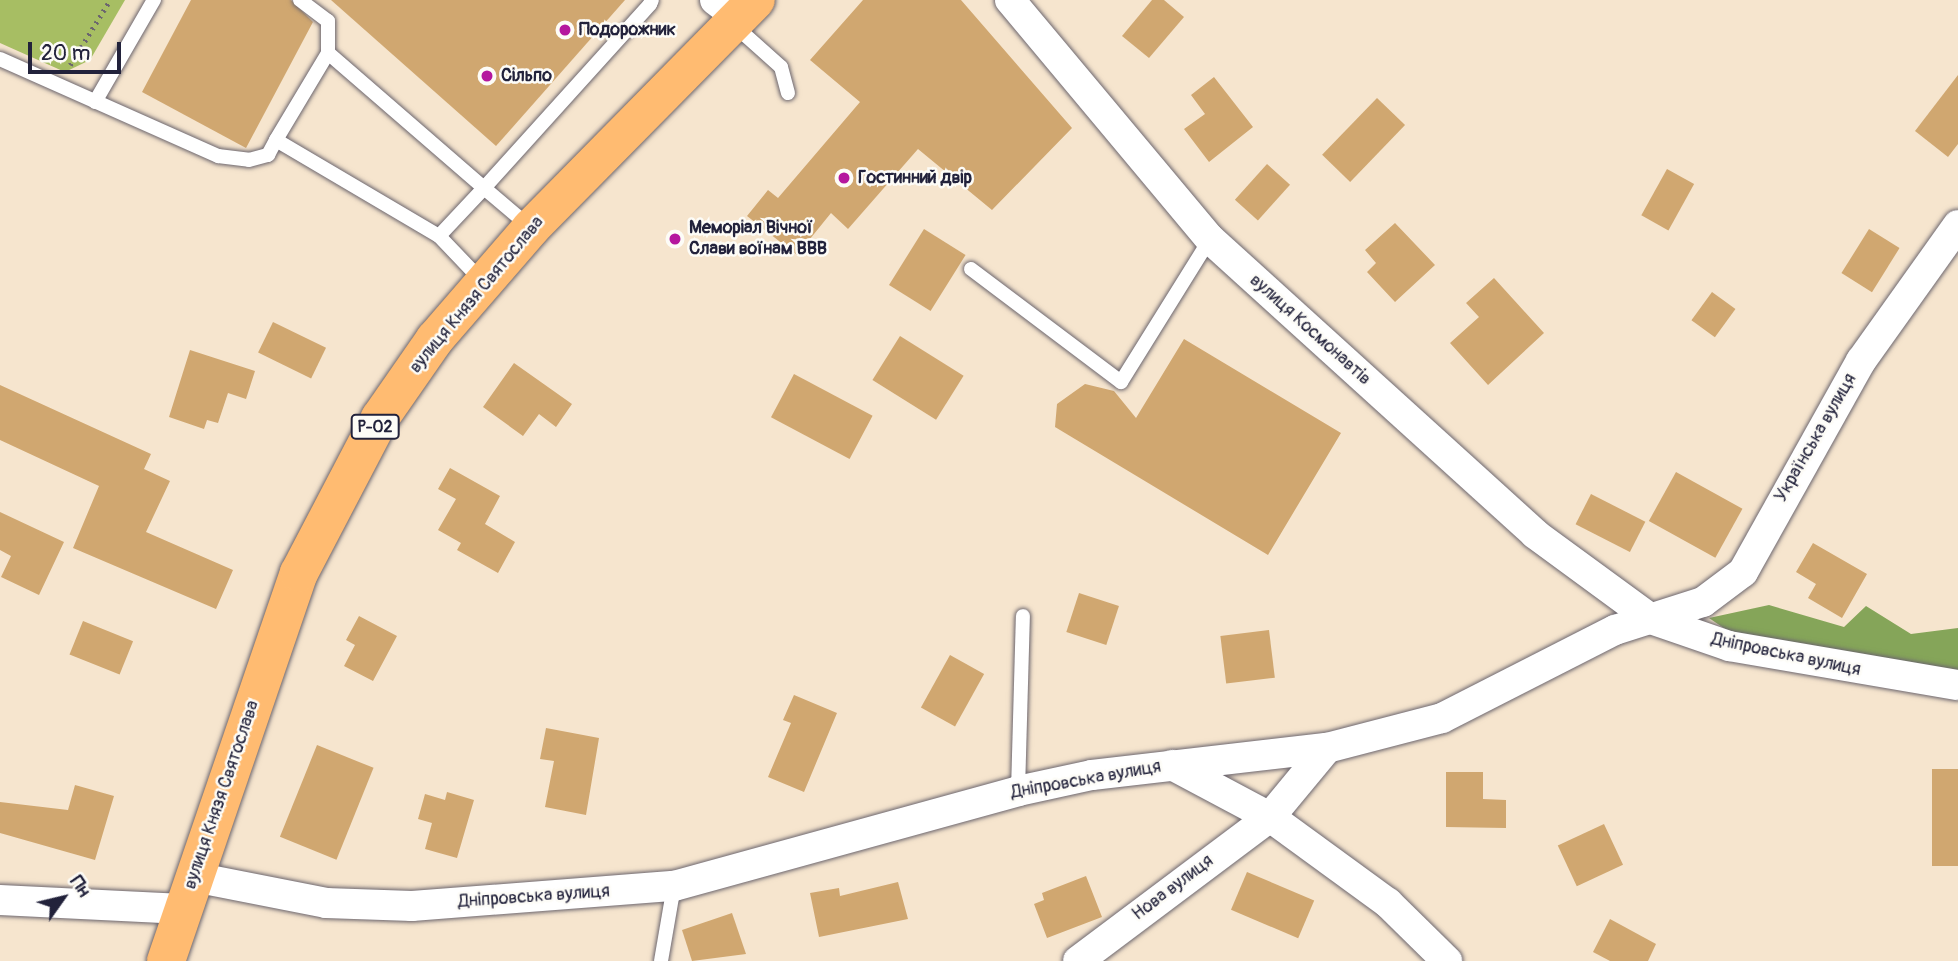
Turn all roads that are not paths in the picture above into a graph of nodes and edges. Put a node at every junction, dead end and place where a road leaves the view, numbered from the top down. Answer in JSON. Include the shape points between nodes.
{"nodes":[{"id":1,"x":154,"y":0,"type":"edge"},
{"id":2,"x":299,"y":0,"type":"edge"},
{"id":3,"x":652,"y":0,"type":"edge"},
{"id":4,"x":1010,"y":0,"type":"edge"},
{"id":5,"x":736,"y":11,"type":"edge"},
{"id":6,"x":328,"y":53,"type":"junction"},
{"id":7,"x":0,"y":60,"type":"edge"},
{"id":8,"x":788,"y":93,"type":"dead end"},
{"id":9,"x":95,"y":102,"type":"junction"},
{"id":10,"x":276,"y":140,"type":"junction"},
{"id":11,"x":484,"y":188,"type":"junction"},
{"id":12,"x":1958,"y":225,"type":"edge"},
{"id":13,"x":531,"y":228,"type":"junction"},
{"id":14,"x":439,"y":236,"type":"junction"},
{"id":15,"x":1210,"y":239,"type":"junction"},
{"id":16,"x":971,"y":269,"type":"dead end"},
{"id":17,"x":484,"y":283,"type":"junction"},
{"id":18,"x":1023,"y":616,"type":"dead end"},
{"id":19,"x":1651,"y":619,"type":"junction"},
{"id":20,"x":1958,"y":685,"type":"edge"},
{"id":21,"x":1327,"y":748,"type":"junction"},
{"id":22,"x":1172,"y":765,"type":"junction"},
{"id":23,"x":1018,"y":791,"type":"junction"},
{"id":24,"x":1270,"y":817,"type":"junction"},
{"id":25,"x":674,"y":887,"type":"junction"},
{"id":26,"x":188,"y":893,"type":"junction"},
{"id":27,"x":0,"y":900,"type":"edge"},
{"id":28,"x":166,"y":961,"type":"edge"},
{"id":29,"x":661,"y":961,"type":"edge"},
{"id":30,"x":1078,"y":961,"type":"edge"},
{"id":31,"x":1447,"y":961,"type":"edge"}],
"edges":[{"from":1,"to":9,"type":"lane"},
{"from":2,"to":6,"type":"lane","via":[[328,22]]},
{"from":3,"to":11,"type":"lane"},
{"from":4,"to":15,"type":"street","name":"вулиця Космонавтів"},
{"from":5,"to":8,"type":"lane","via":[[781,67]]},
{"from":5,"to":13,"type":"main road","name":"вулиця Князя Святослава","number":"Р-02"},
{"from":6,"to":10,"type":"lane"},
{"from":6,"to":11,"type":"lane"},
{"from":7,"to":9,"type":"lane"},
{"from":9,"to":10,"type":"lane","via":[[218,156],[259,158],[268,155]]},
{"from":10,"to":14,"type":"lane"},
{"from":11,"to":13,"type":"lane"},
{"from":11,"to":14,"type":"lane"},
{"from":12,"to":19,"type":"street","name":"Українська вулиця","via":[[1861,360],[1742,572],[1703,602]]},
{"from":13,"to":17,"type":"main road","name":"вулиця Князя Святослава","number":"Р-02"},
{"from":14,"to":17,"type":"lane"},
{"from":15,"to":16,"type":"lane","via":[[1121,382]]},
{"from":15,"to":19,"type":"street","name":"вулиця Космонавтів","via":[[1535,534]]},
{"from":17,"to":26,"type":"main road","name":"вулиця Князя Святослава","number":"Р-02","via":[[380,418],[334,500],[299,573]]},
{"from":18,"to":23,"type":"lane"},
{"from":19,"to":20,"type":"street","name":"Дніпровська вулиця","via":[[1729,646]]},
{"from":19,"to":21,"type":"street","name":"Дніпровська вулиця","via":[[1615,630],[1442,718]]},
{"from":21,"to":22,"type":"street","name":"Дніпровська вулиця"},
{"from":21,"to":24,"type":"street","name":"Нова вулиця"},
{"from":22,"to":23,"type":"street","name":"Дніпровська вулиця"},
{"from":22,"to":24,"type":"street"},
{"from":23,"to":25,"type":"street","name":"Дніпровська вулиця"},
{"from":24,"to":30,"type":"street","name":"Нова вулиця"},
{"from":24,"to":31,"type":"street","via":[[1388,902]]},
{"from":25,"to":26,"type":"street","name":"Дніпровська вулиця","via":[[412,906]]},
{"from":25,"to":29,"type":"lane"},
{"from":26,"to":27,"type":"street","name":"Дніпровська вулиця"},
{"from":26,"to":28,"type":"main road","name":"вулиця Князя Святослава","number":"Р-02"}]}
